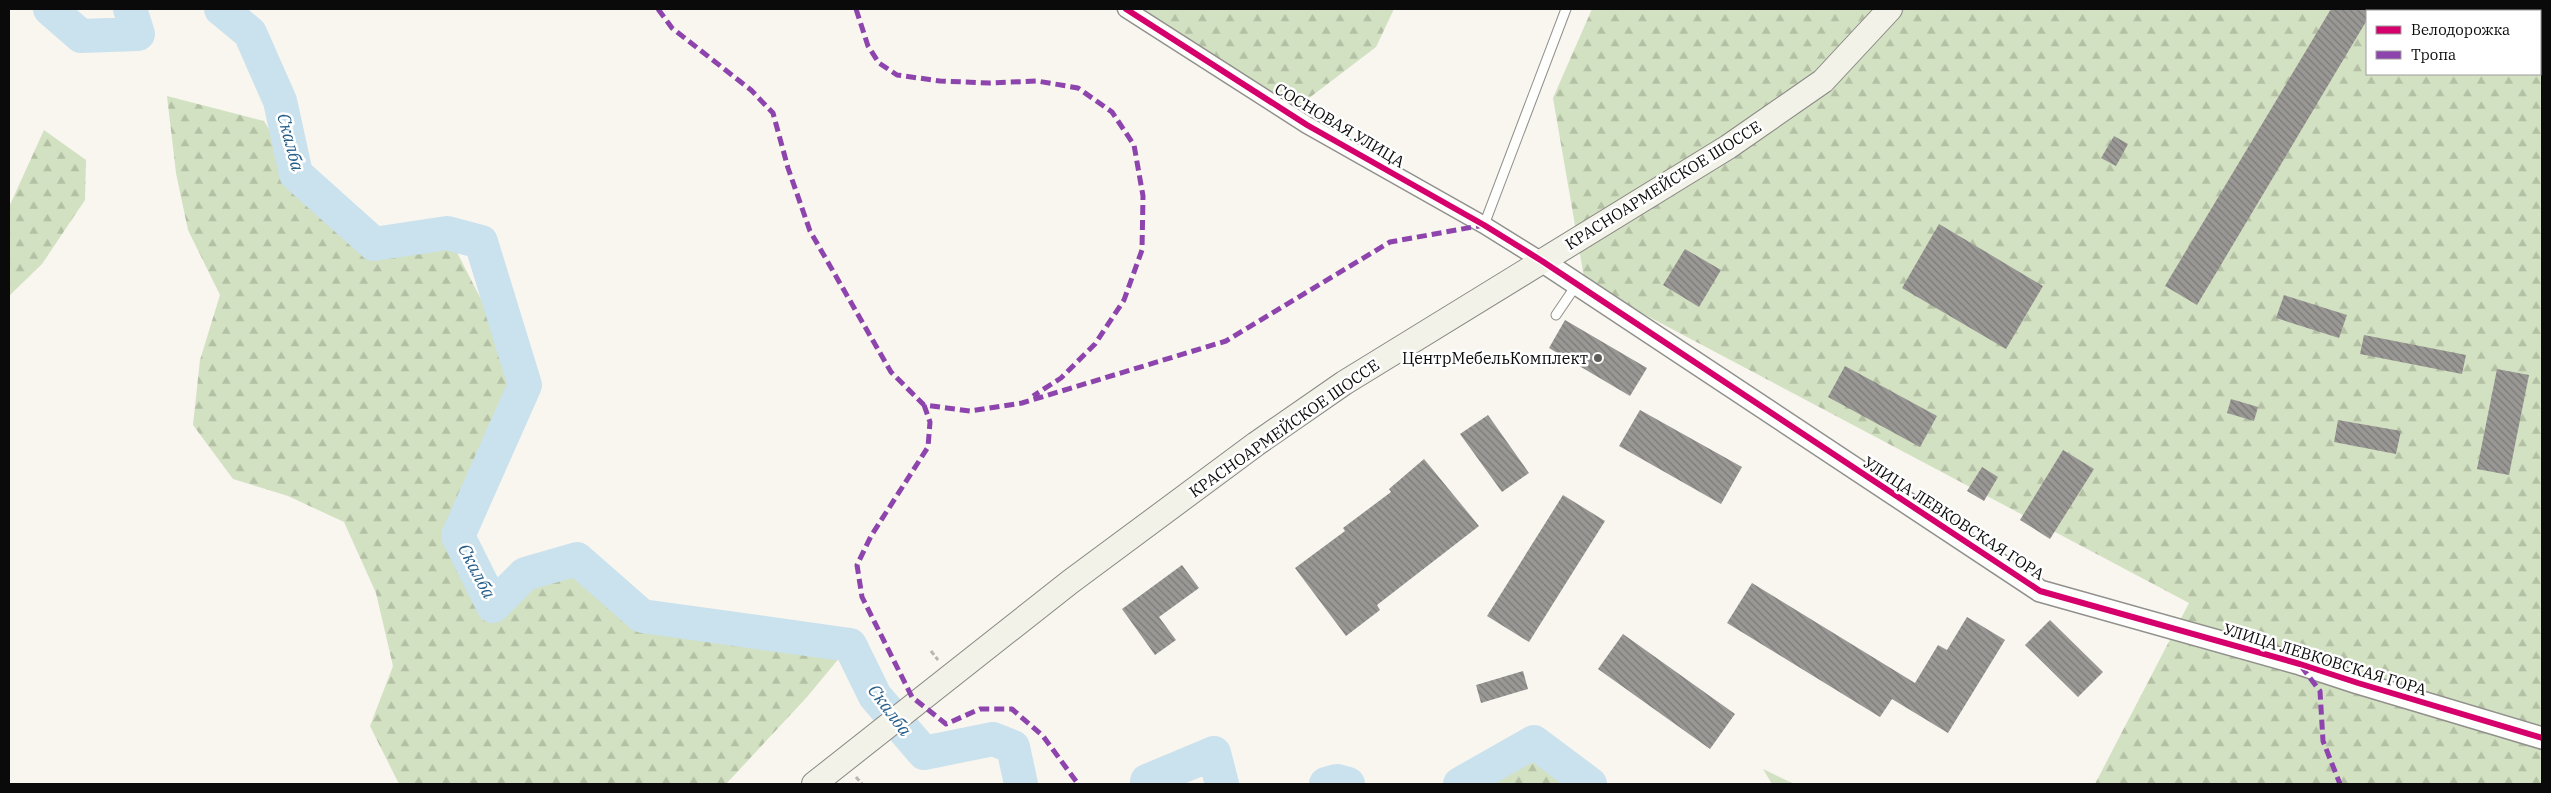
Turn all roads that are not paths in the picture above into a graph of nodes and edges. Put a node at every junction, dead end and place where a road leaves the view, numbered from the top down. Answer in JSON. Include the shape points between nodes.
{"nodes":[{"id":1,"x":1126,"y":9,"type":"edge"},
{"id":2,"x":1566,"y":9,"type":"edge"},
{"id":3,"x":1890,"y":9,"type":"edge"},
{"id":4,"x":1484,"y":225,"type":"junction"},
{"id":5,"x":1542,"y":261,"type":"junction"},
{"id":6,"x":1577,"y":284,"type":"junction"},
{"id":7,"x":1556,"y":315,"type":"dead end"},
{"id":8,"x":2542,"y":738,"type":"edge"},
{"id":9,"x":814,"y":784,"type":"edge"}],
"edges":[{"from":1,"to":4,"type":"street","name":"СОСНОВАЯ УЛИЦА","via":[[1307,124]]},
{"from":2,"to":4,"type":"lane"},
{"from":3,"to":5,"type":"main road","name":"КРАСНОАРМЕЙСКОЕ ШОССЕ","via":[[1823,81],[1728,147]]},
{"from":4,"to":5,"type":"street","name":"СОСНОВАЯ УЛИЦА"},
{"from":5,"to":6,"type":"street","name":"УЛИЦА ЛЕВКОВСКАЯ ГОРА"},
{"from":5,"to":9,"type":"main road","name":"КРАСНОАРМЕЙСКОЕ ШОССЕ","via":[[1344,383],[1264,438],[1070,582]]},
{"from":6,"to":7,"type":"lane"},
{"from":6,"to":8,"type":"street","name":"УЛИЦА ЛЕВКОВСКАЯ ГОРА","via":[[2040,591],[2300,664]]}]}
